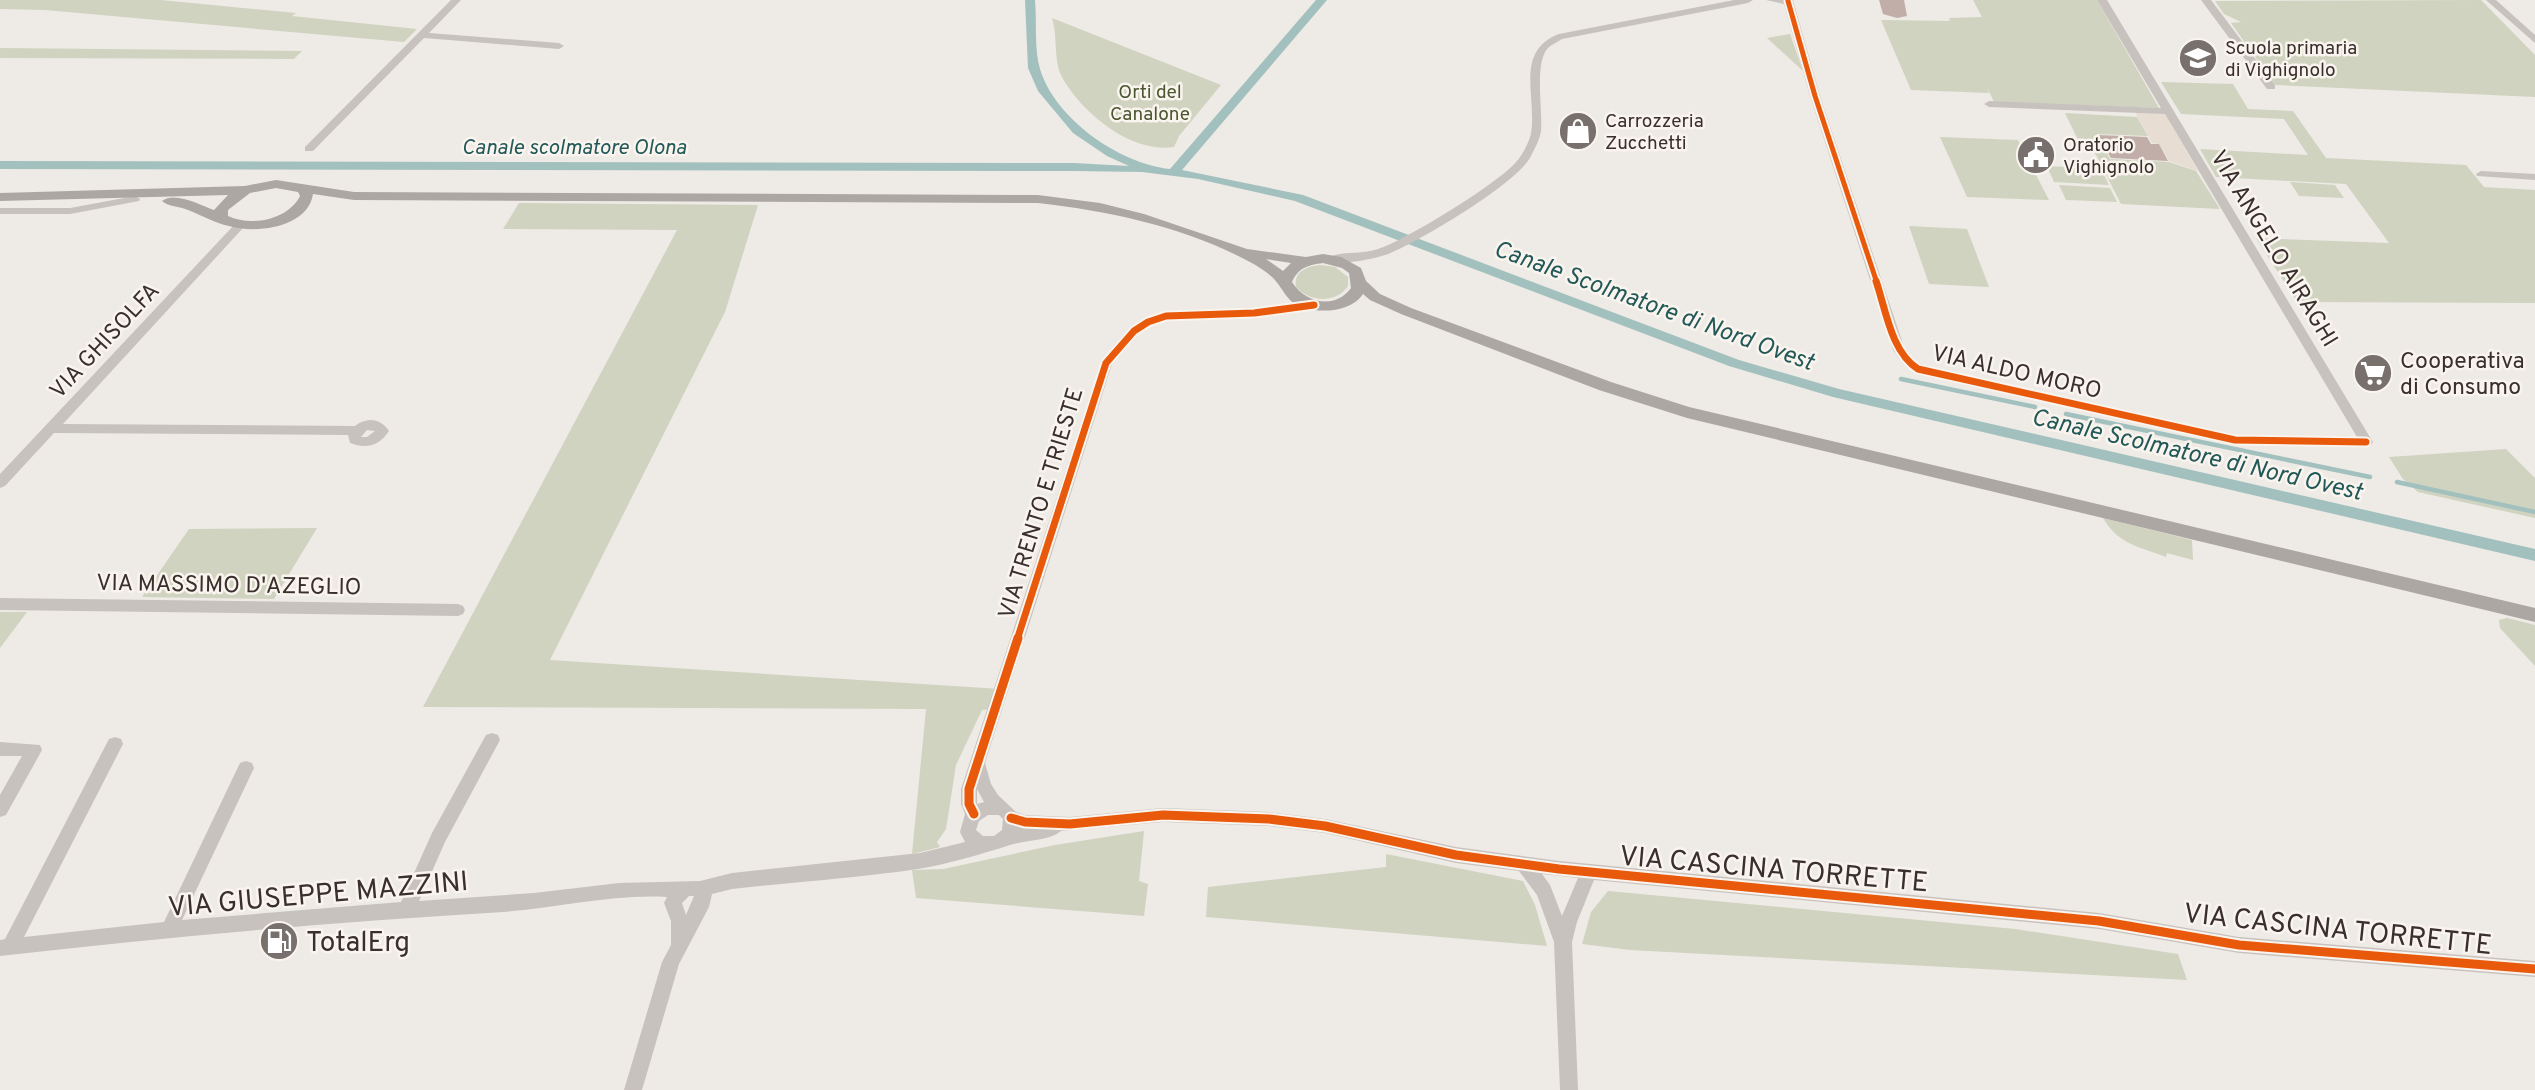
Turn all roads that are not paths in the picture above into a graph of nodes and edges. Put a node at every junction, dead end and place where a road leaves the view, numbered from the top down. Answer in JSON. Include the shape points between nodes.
{"nodes":[{"id":1,"x":456,"y":0,"type":"edge"},
{"id":2,"x":1748,"y":0,"type":"edge"},
{"id":3,"x":2102,"y":0,"type":"edge"},
{"id":4,"x":2208,"y":0,"type":"edge"},
{"id":5,"x":2491,"y":0,"type":"edge"},
{"id":6,"x":1734,"y":1,"type":"edge"},
{"id":7,"x":1783,"y":2,"type":"edge"},
{"id":8,"x":2518,"y":22,"type":"junction"},
{"id":9,"x":2535,"y":23,"type":"edge"},
{"id":10,"x":421,"y":35,"type":"junction"},
{"id":11,"x":2535,"y":40,"type":"edge"},
{"id":12,"x":559,"y":46,"type":"dead end"},
{"id":13,"x":2271,"y":87,"type":"dead end"},
{"id":14,"x":1989,"y":104,"type":"dead end"},
{"id":15,"x":2169,"y":111,"type":"junction"},
{"id":16,"x":309,"y":149,"type":"dead end"},
{"id":17,"x":2481,"y":174,"type":"dead end"},
{"id":18,"x":2535,"y":177,"type":"edge"},
{"id":19,"x":303,"y":189,"type":"junction"},
{"id":20,"x":245,"y":190,"type":"junction"},
{"id":21,"x":354,"y":196,"type":"junction"},
{"id":22,"x":0,"y":197,"type":"edge"},
{"id":23,"x":67,"y":197,"type":"junction"},
{"id":24,"x":135,"y":199,"type":"junction"},
{"id":25,"x":0,"y":211,"type":"edge"},
{"id":26,"x":298,"y":211,"type":"junction"},
{"id":27,"x":221,"y":218,"type":"junction"},
{"id":28,"x":239,"y":226,"type":"junction"},
{"id":29,"x":1238,"y":250,"type":"junction"},
{"id":30,"x":1385,"y":251,"type":"junction"},
{"id":31,"x":1332,"y":260,"type":"junction"},
{"id":32,"x":1305,"y":261,"type":"junction"},
{"id":33,"x":1359,"y":279,"type":"junction"},
{"id":34,"x":1287,"y":288,"type":"junction"},
{"id":35,"x":1342,"y":303,"type":"junction"},
{"id":36,"x":1314,"y":305,"type":"junction"},
{"id":37,"x":1406,"y":311,"type":"junction"},
{"id":38,"x":1254,"y":313,"type":"junction"},
{"id":39,"x":50,"y":428,"type":"junction"},
{"id":40,"x":356,"y":431,"type":"dead end"},
{"id":41,"x":2366,"y":442,"type":"joint"},
{"id":42,"x":0,"y":483,"type":"edge"},
{"id":43,"x":0,"y":604,"type":"edge"},
{"id":44,"x":458,"y":610,"type":"dead end"},
{"id":45,"x":2535,"y":615,"type":"edge"},
{"id":46,"x":492,"y":740,"type":"dead end"},
{"id":47,"x":115,"y":744,"type":"dead end"},
{"id":48,"x":0,"y":749,"type":"edge"},
{"id":49,"x":978,"y":765,"type":"junction"},
{"id":50,"x":246,"y":768,"type":"dead end"},
{"id":51,"x":0,"y":810,"type":"edge"},
{"id":52,"x":1005,"y":813,"type":"junction"},
{"id":53,"x":974,"y":814,"type":"junction"},
{"id":54,"x":1070,"y":824,"type":"junction"},
{"id":55,"x":968,"y":832,"type":"junction"},
{"id":56,"x":1004,"y":839,"type":"junction"},
{"id":57,"x":981,"y":845,"type":"junction"},
{"id":58,"x":932,"y":858,"type":"junction"},
{"id":59,"x":1524,"y":864,"type":"junction"},
{"id":60,"x":1589,"y":872,"type":"junction"},
{"id":61,"x":703,"y":894,"type":"junction"},
{"id":62,"x":677,"y":902,"type":"junction"},
{"id":63,"x":407,"y":909,"type":"junction"},
{"id":64,"x":167,"y":932,"type":"junction"},
{"id":65,"x":1563,"y":942,"type":"junction"},
{"id":66,"x":5,"y":948,"type":"edge"},
{"id":67,"x":677,"y":949,"type":"junction"},
{"id":68,"x":2535,"y":969,"type":"edge"},
{"id":69,"x":634,"y":1090,"type":"edge"},
{"id":70,"x":1569,"y":1090,"type":"edge"}],
"edges":[{"from":1,"to":10,"type":"street"},
{"from":2,"to":6,"type":"street"},
{"from":3,"to":15,"type":"street","name":"VIA ANGELO AIRAGHI"},
{"from":4,"to":13,"type":"street"},
{"from":5,"to":8,"type":"street"},
{"from":6,"to":30,"type":"street","via":[[1576,32],[1548,43],[1536,62],[1536,134],[1525,158],[1496,186]]},
{"from":7,"to":41,"type":"street","name":"VIA ALDO MORO","via":[[1899,350],[1907,362],[1945,376],[2235,440]]},
{"from":8,"to":9,"type":"street"},
{"from":8,"to":11,"type":"street"},
{"from":10,"to":12,"type":"street"},
{"from":10,"to":16,"type":"street"},
{"from":14,"to":15,"type":"street"},
{"from":15,"to":41,"type":"street","name":"VIA ANGELO AIRAGHI"},
{"from":17,"to":18,"type":"street"},
{"from":19,"to":20,"type":"main road","via":[[276,184]]},
{"from":19,"to":21,"type":"main road"},
{"from":19,"to":26,"type":"main road","via":[[307,196]]},
{"from":20,"to":23,"type":"main road"},
{"from":20,"to":27,"type":"main road","via":[[226,203]]},
{"from":21,"to":26,"type":"main road"},
{"from":21,"to":29,"type":"main road","via":[[1038,199],[1134,214]]},
{"from":22,"to":23,"type":"main road"},
{"from":23,"to":24,"type":"main road"},
{"from":24,"to":25,"type":"street","via":[[71,211]]},
{"from":24,"to":27,"type":"main road","via":[[183,202]]},
{"from":26,"to":28,"type":"main road","via":[[261,225]]},
{"from":27,"to":28,"type":"main road"},
{"from":28,"to":39,"type":"street","name":"VIA GHISOLFA"},
{"from":29,"to":32,"type":"main road"},
{"from":29,"to":34,"type":"main road","via":[[1268,267]]},
{"from":30,"to":31,"type":"street"},
{"from":30,"to":33,"type":"street"},
{"from":31,"to":32,"type":"main road"},
{"from":31,"to":33,"type":"main road","via":[[1350,267]]},
{"from":32,"to":34,"type":"main road","via":[[1289,271]]},
{"from":33,"to":35,"type":"main road","via":[[1356,293]]},
{"from":33,"to":37,"type":"main road","via":[[1375,297]]},
{"from":34,"to":36,"type":"main road","via":[[1300,301]]},
{"from":34,"to":38,"type":"street","name":"VIA TRENTO E TRIESTE","via":[[1274,307]]},
{"from":35,"to":36,"type":"main road"},
{"from":35,"to":37,"type":"main road"},
{"from":36,"to":38,"type":"street","name":"VIA TRENTO E TRIESTE"},
{"from":37,"to":45,"type":"main road","via":[[1687,412]]},
{"from":38,"to":49,"type":"street","name":"VIA TRENTO E TRIESTE","via":[[1180,314],[1156,319],[1134,331],[1106,363]]},
{"from":39,"to":40,"type":"street"},
{"from":39,"to":42,"type":"street","name":"VIA GHISOLFA"},
{"from":43,"to":44,"type":"street","name":"VIA MASSIMO D'AZEGLIO"},
{"from":46,"to":63,"type":"street","via":[[438,838]]},
{"from":47,"to":66,"type":"street"},
{"from":48,"to":51,"type":"street","via":[[34,750]]},
{"from":49,"to":52,"type":"street","via":[[985,790]]},
{"from":49,"to":53,"type":"street","name":"VIA TRENTO E TRIESTE","via":[[969,796]]},
{"from":50,"to":64,"type":"street"},
{"from":52,"to":53,"type":"street","via":[[987,807]]},
{"from":52,"to":54,"type":"street","name":"VIA CASCINA TORRETTE","via":[[1025,822]]},
{"from":52,"to":56,"type":"street","via":[[1011,829]]},
{"from":53,"to":55,"type":"street"},
{"from":54,"to":56,"type":"street","name":"VIA CASCINA TORRETTE"},
{"from":54,"to":59,"type":"street","name":"VIA CASCINA TORRETTE","via":[[1163,815],[1269,819]]},
{"from":55,"to":57,"type":"street"},
{"from":55,"to":58,"type":"street"},
{"from":56,"to":57,"type":"street"},
{"from":57,"to":58,"type":"street"},
{"from":58,"to":61,"type":"street","via":[[732,881]]},
{"from":59,"to":60,"type":"street","name":"VIA CASCINA TORRETTE"},
{"from":59,"to":65,"type":"street","via":[[1544,891]]},
{"from":60,"to":65,"type":"street"},
{"from":60,"to":68,"type":"street","name":"VIA CASCINA TORRETTE","via":[[2099,921],[2239,945]]},
{"from":61,"to":62,"type":"street","via":[[687,914]]},
{"from":61,"to":67,"type":"street"},
{"from":62,"to":63,"type":"street","name":"VIA GIUSEPPE MAZZINI","via":[[641,890]]},
{"from":62,"to":67,"type":"street"},
{"from":63,"to":64,"type":"street","name":"VIA GIUSEPPE MAZZINI"},
{"from":64,"to":66,"type":"street","name":"VIA GIUSEPPE MAZZINI"},
{"from":65,"to":70,"type":"street"},
{"from":67,"to":69,"type":"street"}]}
